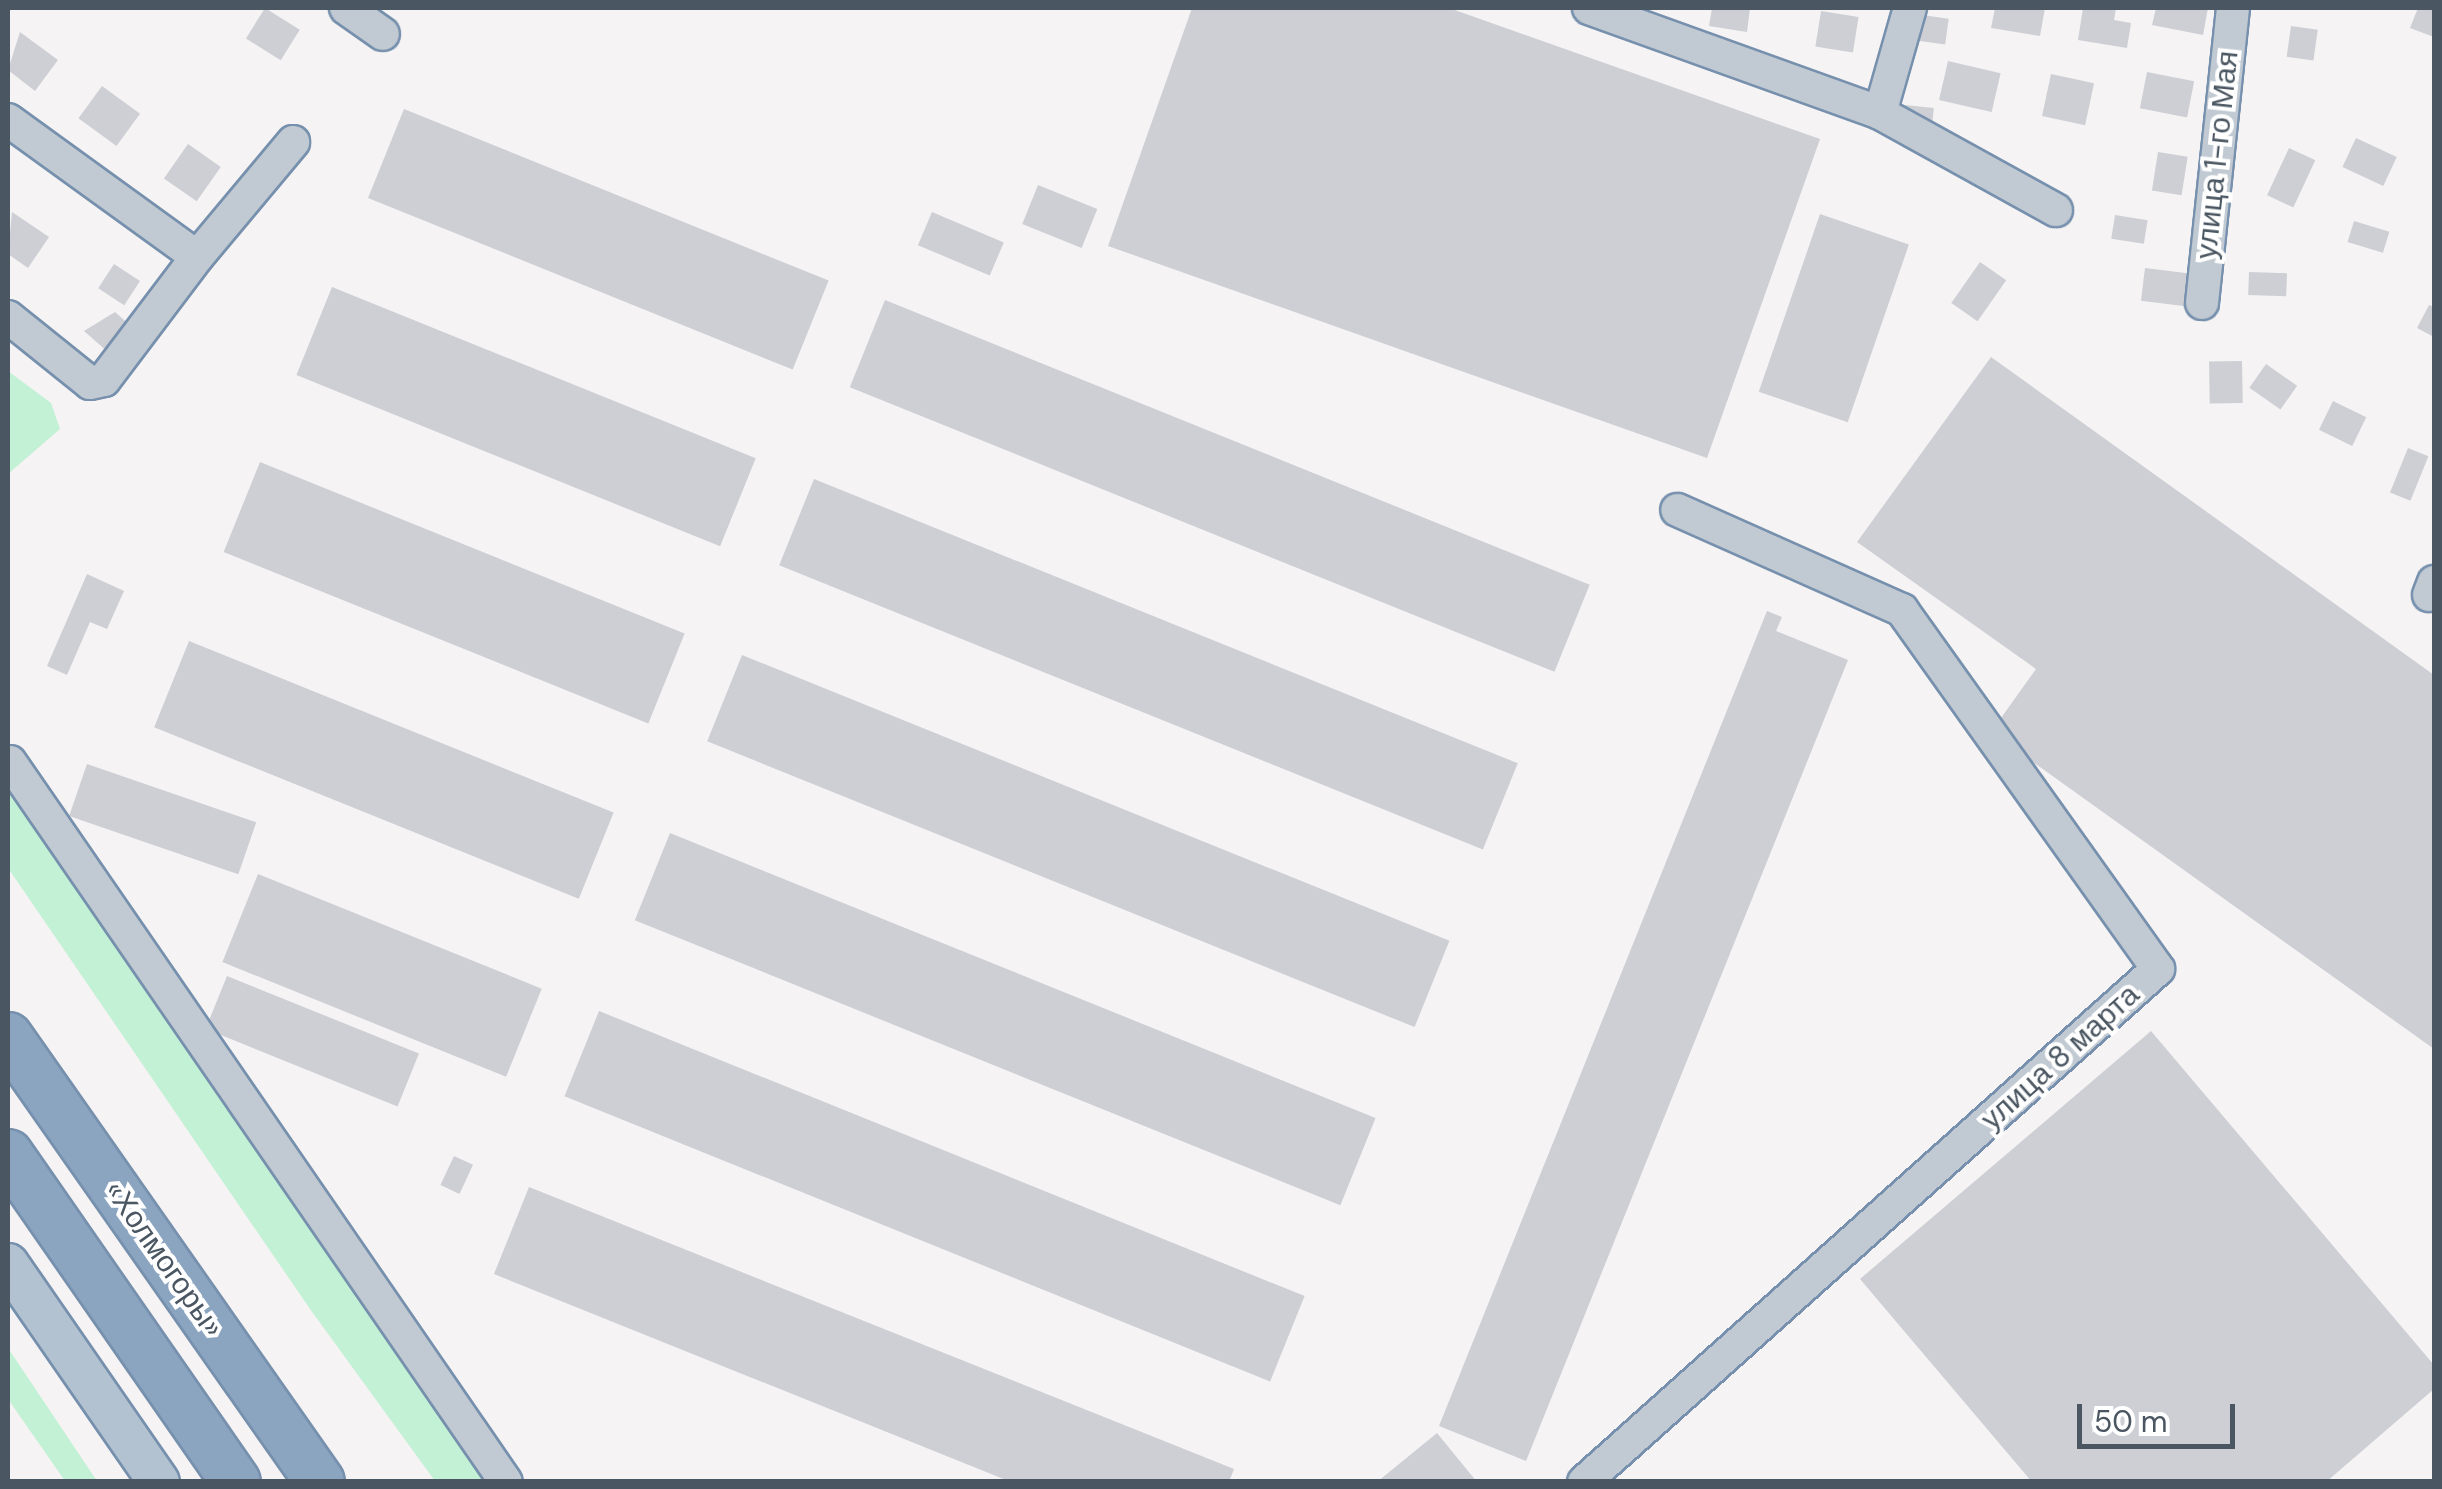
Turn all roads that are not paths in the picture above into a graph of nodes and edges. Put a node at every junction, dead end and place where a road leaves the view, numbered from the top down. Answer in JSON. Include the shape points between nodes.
{"nodes":[{"id":1,"x":346,"y":8,"type":"edge"},
{"id":2,"x":1589,"y":8,"type":"edge"},
{"id":3,"x":1910,"y":8,"type":"edge"},
{"id":4,"x":2233,"y":8,"type":"edge"},
{"id":5,"x":383,"y":34,"type":"dead end"},
{"id":6,"x":1880,"y":113,"type":"junction"},
{"id":7,"x":8,"y":120,"type":"edge"},
{"id":8,"x":293,"y":142,"type":"dead end"},
{"id":9,"x":2056,"y":210,"type":"dead end"},
{"id":10,"x":197,"y":257,"type":"junction"},
{"id":11,"x":2202,"y":303,"type":"dead end"},
{"id":12,"x":8,"y":317,"type":"edge"},
{"id":13,"x":1678,"y":510,"type":"dead end"},
{"id":14,"x":10,"y":762,"type":"dead end"},
{"id":15,"x":8,"y":1037,"type":"edge"},
{"id":16,"x":8,"y":1154,"type":"edge"},
{"id":17,"x":8,"y":1264,"type":"edge"},
{"id":18,"x":159,"y":1482,"type":"edge"},
{"id":19,"x":236,"y":1482,"type":"edge"},
{"id":20,"x":320,"y":1482,"type":"edge"},
{"id":21,"x":506,"y":1482,"type":"edge"},
{"id":22,"x":1584,"y":1482,"type":"edge"}],
"edges":[{"from":1,"to":5,"type":"street"},
{"from":2,"to":6,"type":"street"},
{"from":3,"to":6,"type":"street"},
{"from":4,"to":11,"type":"street","name":"улица 1-го Мая"},
{"from":6,"to":9,"type":"street"},
{"from":7,"to":10,"type":"street"},
{"from":8,"to":10,"type":"street"},
{"from":10,"to":12,"type":"street","via":[[104,380],[90,383]]},
{"from":13,"to":22,"type":"street","name":"улица 8 марта","via":[[1902,610],[2158,969]]},
{"from":14,"to":21,"type":"street"},
{"from":15,"to":20,"type":"highway","name":"«Холмогоры»"},
{"from":16,"to":19,"type":"highway"},
{"from":17,"to":18,"type":"main road"}]}
